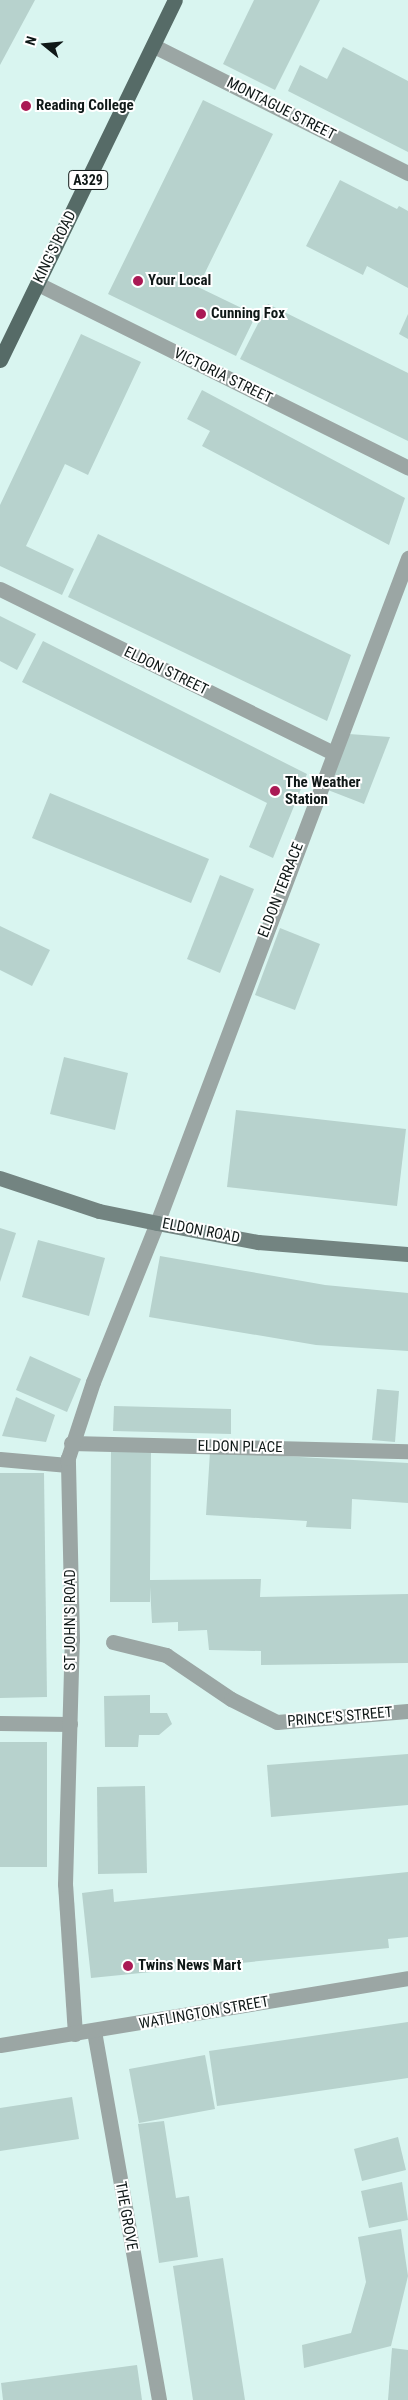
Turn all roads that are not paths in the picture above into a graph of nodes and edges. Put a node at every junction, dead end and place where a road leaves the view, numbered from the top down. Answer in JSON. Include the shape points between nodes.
{"nodes":[{"id":1,"x":175,"y":0,"type":"edge"},
{"id":2,"x":154,"y":46,"type":"junction"},
{"id":3,"x":408,"y":173,"type":"edge"},
{"id":4,"x":38,"y":284,"type":"junction"},
{"id":5,"x":0,"y":360,"type":"edge"},
{"id":6,"x":408,"y":468,"type":"edge"},
{"id":7,"x":408,"y":558,"type":"edge"},
{"id":8,"x":0,"y":589,"type":"edge"},
{"id":9,"x":333,"y":753,"type":"junction"},
{"id":10,"x":0,"y":1178,"type":"edge"},
{"id":11,"x":157,"y":1223,"type":"junction"},
{"id":12,"x":408,"y":1254,"type":"edge"},
{"id":13,"x":71,"y":1443,"type":"junction"},
{"id":14,"x":408,"y":1451,"type":"edge"},
{"id":15,"x":0,"y":1459,"type":"edge"},
{"id":16,"x":68,"y":1465,"type":"junction"},
{"id":17,"x":114,"y":1642,"type":"dead end"},
{"id":18,"x":408,"y":1711,"type":"edge"},
{"id":19,"x":0,"y":1723,"type":"edge"},
{"id":20,"x":70,"y":1724,"type":"junction"},
{"id":21,"x":408,"y":1978,"type":"edge"},
{"id":22,"x":94,"y":2031,"type":"junction"},
{"id":23,"x":75,"y":2034,"type":"junction"},
{"id":24,"x":0,"y":2044,"type":"edge"},
{"id":25,"x":159,"y":2400,"type":"edge"}],
"edges":[{"from":1,"to":2,"type":"main road","name":"KING'S ROAD","number":"A329"},
{"from":2,"to":3,"type":"street","name":"MONTAGUE STREET"},
{"from":2,"to":4,"type":"main road","name":"KING'S ROAD","number":"A329"},
{"from":4,"to":5,"type":"main road","name":"KING'S ROAD","number":"A329"},
{"from":4,"to":6,"type":"street","name":"VICTORIA STREET"},
{"from":7,"to":9,"type":"street","name":"ELDON TERRACE"},
{"from":8,"to":9,"type":"street","name":"ELDON STREET"},
{"from":9,"to":11,"type":"street","name":"ELDON TERRACE"},
{"from":10,"to":11,"type":"street","name":"ELDON ROAD","via":[[99,1211]]},
{"from":11,"to":12,"type":"street","name":"ELDON ROAD","via":[[258,1242]]},
{"from":11,"to":13,"type":"street","name":"ST JOHN'S ROAD"},
{"from":13,"to":14,"type":"street","name":"ELDON PLACE"},
{"from":13,"to":16,"type":"street","name":"ST JOHN'S ROAD"},
{"from":15,"to":16,"type":"street"},
{"from":16,"to":20,"type":"street","name":"ST JOHN'S ROAD","via":[[72,1640]]},
{"from":17,"to":18,"type":"street","name":"PRINCE'S STREET","via":[[166,1655],[230,1699],[277,1722]]},
{"from":19,"to":20,"type":"street"},
{"from":20,"to":23,"type":"street","name":"ST JOHN'S ROAD","via":[[65,1884]]},
{"from":21,"to":22,"type":"street","name":"WATLINGTON STREET"},
{"from":22,"to":23,"type":"street","name":"WATLINGTON STREET"},
{"from":22,"to":25,"type":"street","name":"THE GROVE"},
{"from":23,"to":24,"type":"street","name":"WATLINGTON STREET"}]}
